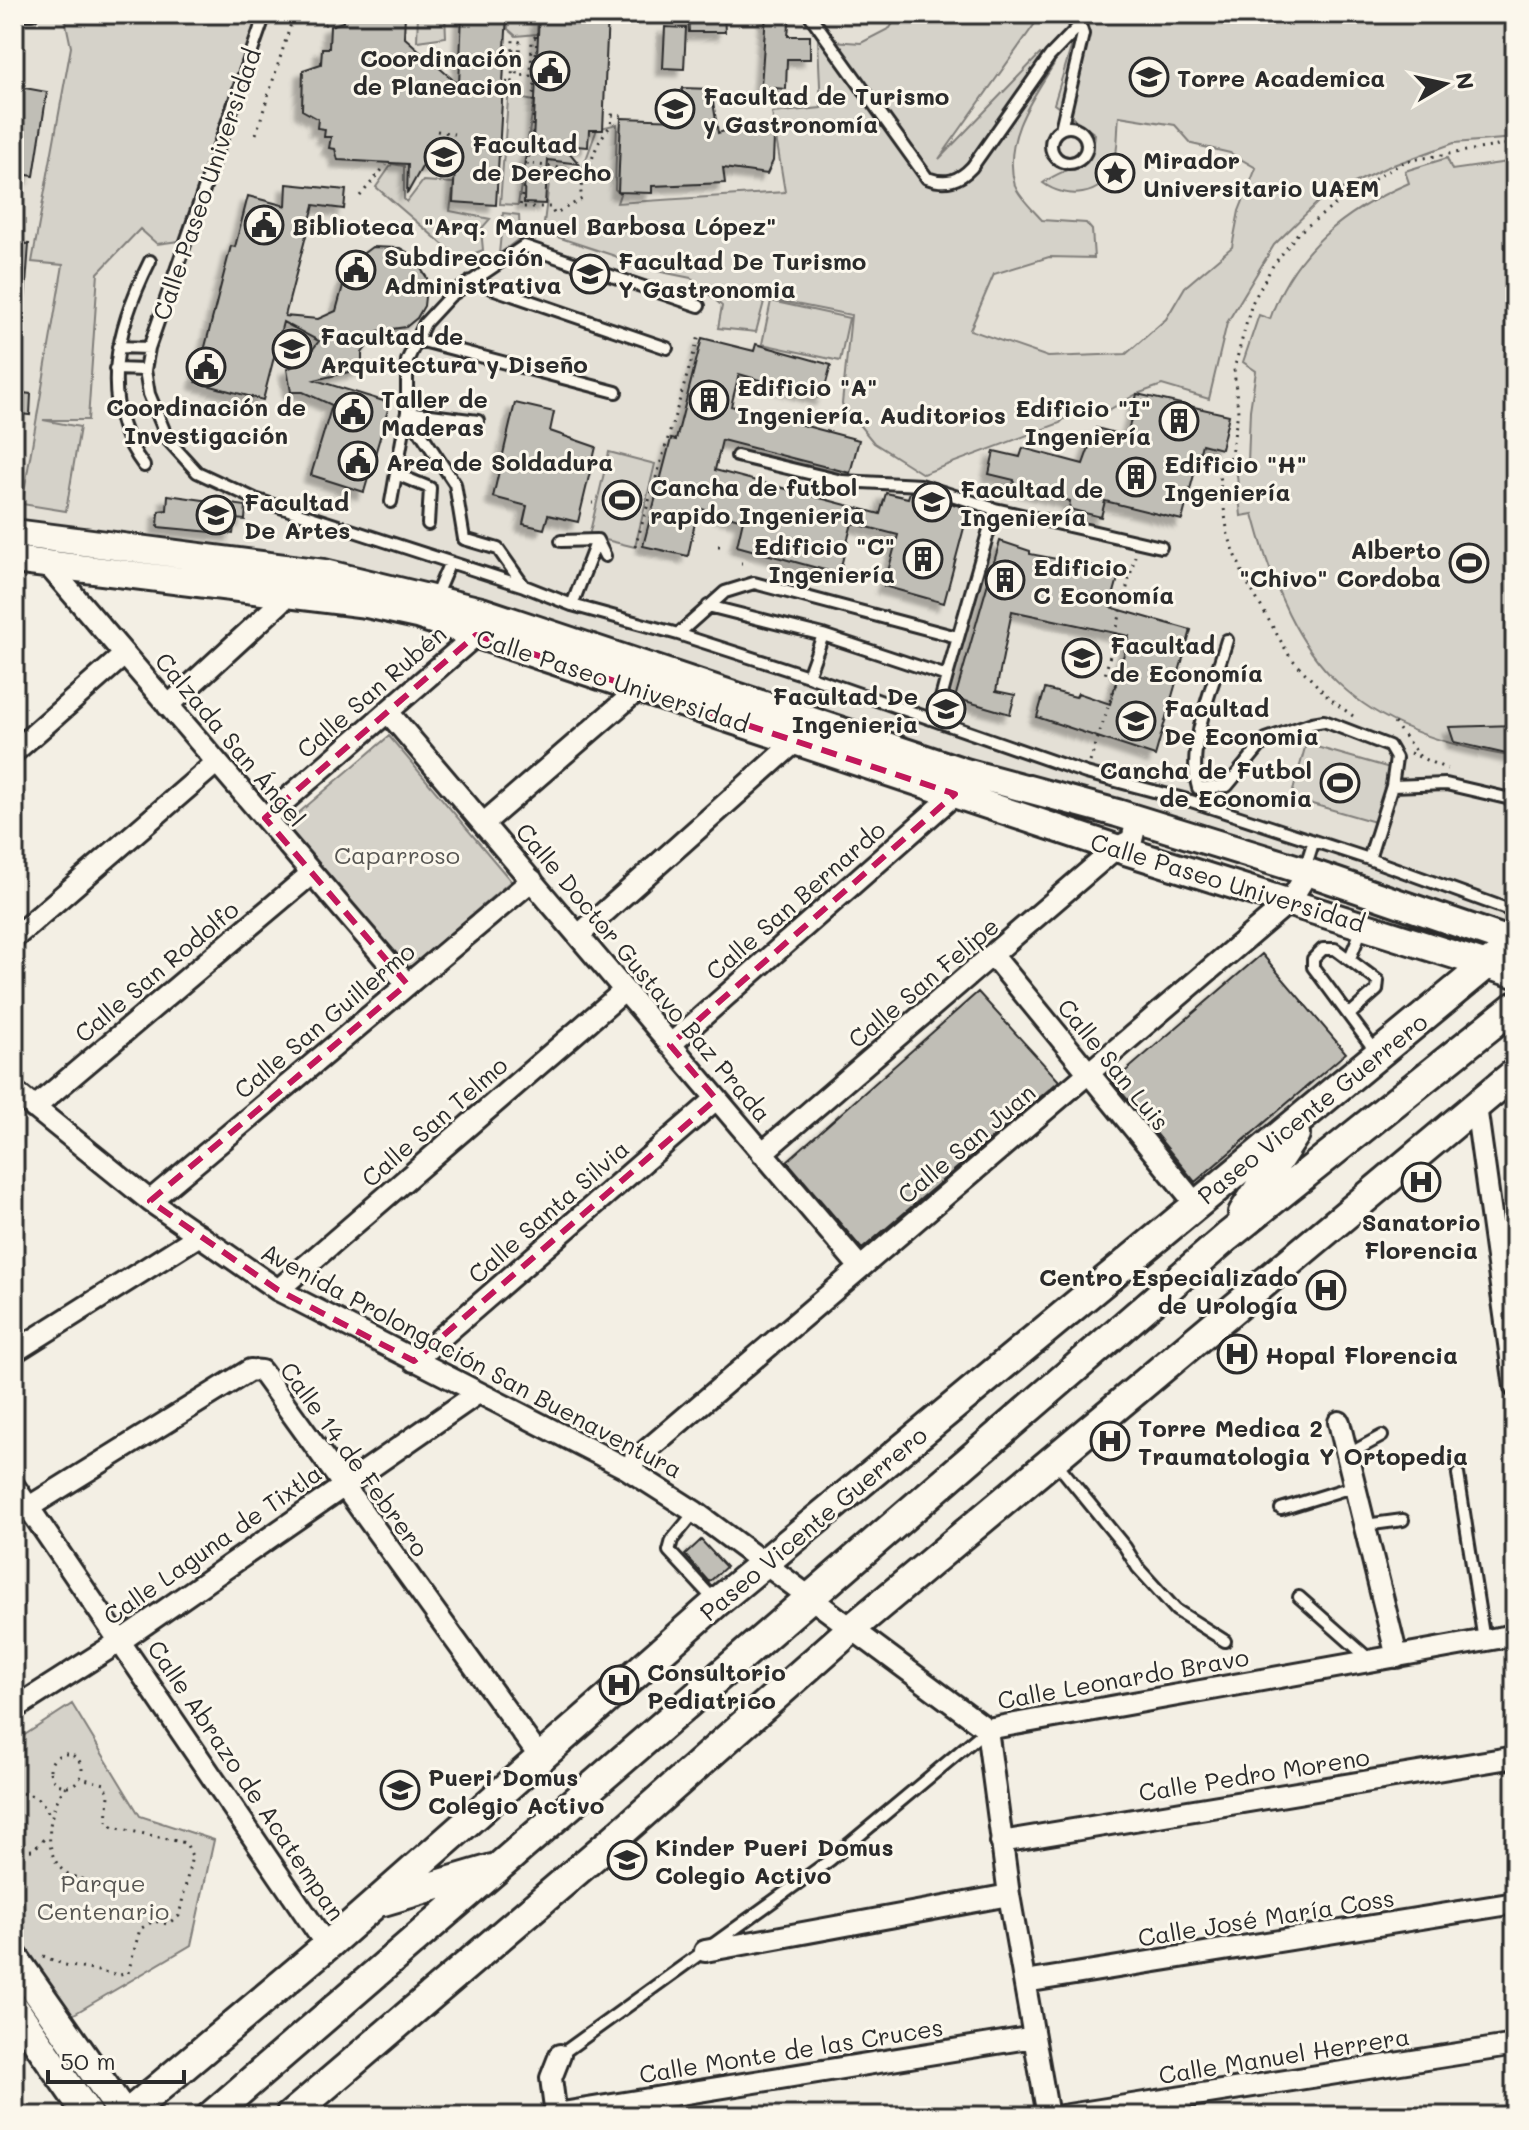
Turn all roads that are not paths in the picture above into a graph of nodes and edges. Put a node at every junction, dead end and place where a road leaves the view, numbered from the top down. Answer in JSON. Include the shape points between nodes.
{"nodes":[{"id":1,"x":14,"y":14,"type":"edge"},
{"id":2,"x":32,"y":14,"type":"edge"},
{"id":3,"x":265,"y":14,"type":"edge"},
{"id":4,"x":809,"y":14,"type":"edge"},
{"id":5,"x":1061,"y":129,"type":"dead end"},
{"id":6,"x":150,"y":261,"type":"dead end"},
{"id":7,"x":471,"y":281,"type":"junction"},
{"id":8,"x":699,"y":306,"type":"dead end"},
{"id":9,"x":415,"y":339,"type":"junction"},
{"id":10,"x":118,"y":347,"type":"junction"},
{"id":11,"x":149,"y":348,"type":"junction"},
{"id":12,"x":667,"y":348,"type":"dead end"},
{"id":13,"x":115,"y":369,"type":"junction"},
{"id":14,"x":145,"y":370,"type":"junction"},
{"id":15,"x":616,"y":392,"type":"dead end"},
{"id":16,"x":407,"y":412,"type":"junction"},
{"id":17,"x":478,"y":421,"type":"dead end"},
{"id":18,"x":737,"y":456,"type":"dead end"},
{"id":19,"x":144,"y":466,"type":"dead end"},
{"id":20,"x":396,"y":474,"type":"junction"},
{"id":21,"x":391,"y":502,"type":"dead end"},
{"id":22,"x":995,"y":509,"type":"junction"},
{"id":23,"x":428,"y":524,"type":"dead end"},
{"id":24,"x":14,"y":533,"type":"edge"},
{"id":25,"x":597,"y":540,"type":"junction"},
{"id":26,"x":561,"y":541,"type":"dead end"},
{"id":27,"x":1161,"y":547,"type":"dead end"},
{"id":28,"x":605,"y":556,"type":"dead end"},
{"id":29,"x":450,"y":562,"type":"junction"},
{"id":30,"x":25,"y":563,"type":"edge"},
{"id":31,"x":524,"y":586,"type":"junction"},
{"id":32,"x":435,"y":598,"type":"junction"},
{"id":33,"x":281,"y":602,"type":"dead end"},
{"id":34,"x":572,"y":605,"type":"junction"},
{"id":35,"x":708,"y":606,"type":"junction"},
{"id":36,"x":678,"y":634,"type":"junction"},
{"id":37,"x":476,"y":635,"type":"junction"},
{"id":38,"x":823,"y":635,"type":"junction"},
{"id":39,"x":957,"y":637,"type":"junction"},
{"id":40,"x":1227,"y":640,"type":"dead end"},
{"id":41,"x":124,"y":655,"type":"junction"},
{"id":42,"x":808,"y":676,"type":"junction"},
{"id":43,"x":947,"y":676,"type":"junction"},
{"id":44,"x":639,"y":689,"type":"junction"},
{"id":45,"x":168,"y":706,"type":"junction"},
{"id":46,"x":388,"y":712,"type":"junction"},
{"id":47,"x":935,"y":720,"type":"junction"},
{"id":48,"x":796,"y":741,"type":"junction"},
{"id":49,"x":14,"y":752,"type":"edge"},
{"id":50,"x":216,"y":763,"type":"junction"},
{"id":51,"x":960,"y":783,"type":"junction"},
{"id":52,"x":1392,"y":786,"type":"junction"},
{"id":53,"x":1198,"y":788,"type":"junction"},
{"id":54,"x":1515,"y":800,"type":"edge"},
{"id":55,"x":1191,"y":801,"type":"junction"},
{"id":56,"x":1127,"y":816,"type":"junction"},
{"id":57,"x":265,"y":818,"type":"junction"},
{"id":58,"x":484,"y":823,"type":"junction"},
{"id":59,"x":1313,"y":843,"type":"junction"},
{"id":60,"x":1116,"y":848,"type":"junction"},
{"id":61,"x":1369,"y":859,"type":"junction"},
{"id":62,"x":1308,"y":872,"type":"junction"},
{"id":63,"x":311,"y":874,"type":"junction"},
{"id":64,"x":532,"y":880,"type":"junction"},
{"id":65,"x":1290,"y":901,"type":"junction"},
{"id":66,"x":1515,"y":912,"type":"edge"},
{"id":67,"x":1364,"y":924,"type":"junction"},
{"id":68,"x":579,"y":935,"type":"junction"},
{"id":69,"x":14,"y":938,"type":"edge"},
{"id":70,"x":1515,"y":944,"type":"edge"},
{"id":71,"x":994,"y":957,"type":"junction"},
{"id":72,"x":1350,"y":958,"type":"junction"},
{"id":73,"x":1486,"y":965,"type":"junction"},
{"id":74,"x":1515,"y":974,"type":"edge"},
{"id":75,"x":407,"y":984,"type":"junction"},
{"id":76,"x":624,"y":991,"type":"junction"},
{"id":77,"x":1515,"y":1006,"type":"edge"},
{"id":78,"x":1349,"y":1015,"type":"junction"},
{"id":79,"x":670,"y":1045,"type":"junction"},
{"id":80,"x":1379,"y":1055,"type":"junction"},
{"id":81,"x":1515,"y":1073,"type":"edge"},
{"id":82,"x":1089,"y":1076,"type":"junction"},
{"id":83,"x":14,"y":1091,"type":"edge"},
{"id":84,"x":716,"y":1099,"type":"junction"},
{"id":85,"x":1476,"y":1106,"type":"junction"},
{"id":86,"x":34,"y":1108,"type":"junction"},
{"id":87,"x":1310,"y":1112,"type":"junction"},
{"id":88,"x":762,"y":1153,"type":"junction"},
{"id":89,"x":150,"y":1201,"type":"junction"},
{"id":90,"x":1195,"y":1203,"type":"junction"},
{"id":91,"x":198,"y":1236,"type":"junction"},
{"id":92,"x":1227,"y":1237,"type":"junction"},
{"id":93,"x":859,"y":1266,"type":"junction"},
{"id":94,"x":278,"y":1290,"type":"junction"},
{"id":95,"x":14,"y":1352,"type":"edge"},
{"id":96,"x":414,"y":1361,"type":"junction"},
{"id":97,"x":1515,"y":1387,"type":"edge"},
{"id":98,"x":478,"y":1393,"type":"junction"},
{"id":99,"x":1339,"y":1422,"type":"dead end"},
{"id":100,"x":1382,"y":1436,"type":"dead end"},
{"id":101,"x":1347,"y":1455,"type":"junction"},
{"id":102,"x":1054,"y":1459,"type":"junction"},
{"id":103,"x":626,"y":1468,"type":"junction"},
{"id":104,"x":1458,"y":1474,"type":"dead end"},
{"id":105,"x":344,"y":1483,"type":"junction"},
{"id":106,"x":14,"y":1486,"type":"edge"},
{"id":107,"x":1355,"y":1486,"type":"junction"},
{"id":108,"x":29,"y":1507,"type":"junction"},
{"id":109,"x":1281,"y":1509,"type":"dead end"},
{"id":110,"x":695,"y":1512,"type":"junction"},
{"id":111,"x":1403,"y":1520,"type":"dead end"},
{"id":112,"x":1365,"y":1525,"type":"junction"},
{"id":113,"x":765,"y":1564,"type":"junction"},
{"id":114,"x":1299,"y":1597,"type":"dead end"},
{"id":115,"x":809,"y":1598,"type":"junction"},
{"id":116,"x":716,"y":1603,"type":"junction"},
{"id":117,"x":850,"y":1630,"type":"junction"},
{"id":118,"x":1515,"y":1636,"type":"edge"},
{"id":119,"x":122,"y":1640,"type":"junction"},
{"id":120,"x":1225,"y":1641,"type":"dead end"},
{"id":121,"x":1484,"y":1641,"type":"junction"},
{"id":122,"x":1397,"y":1657,"type":"junction"},
{"id":123,"x":1370,"y":1661,"type":"junction"},
{"id":124,"x":14,"y":1709,"type":"edge"},
{"id":125,"x":987,"y":1729,"type":"junction"},
{"id":126,"x":539,"y":1756,"type":"junction"},
{"id":127,"x":1515,"y":1757,"type":"edge"},
{"id":128,"x":1001,"y":1842,"type":"junction"},
{"id":129,"x":501,"y":1866,"type":"junction"},
{"id":130,"x":1009,"y":1895,"type":"junction"},
{"id":131,"x":375,"y":1903,"type":"junction"},
{"id":132,"x":1515,"y":1903,"type":"edge"},
{"id":133,"x":327,"y":1946,"type":"junction"},
{"id":134,"x":705,"y":1951,"type":"junction"},
{"id":135,"x":25,"y":1955,"type":"edge"},
{"id":136,"x":1025,"y":1982,"type":"junction"},
{"id":137,"x":14,"y":2008,"type":"edge"},
{"id":138,"x":1034,"y":2037,"type":"junction"},
{"id":139,"x":1515,"y":2045,"type":"edge"},
{"id":140,"x":560,"y":2055,"type":"joint"},
{"id":141,"x":1192,"y":2106,"type":"edge"},
{"id":142,"x":556,"y":2115,"type":"edge"},
{"id":143,"x":89,"y":2116,"type":"edge"},
{"id":144,"x":125,"y":2116,"type":"edge"},
{"id":145,"x":211,"y":2116,"type":"edge"},
{"id":146,"x":290,"y":2116,"type":"edge"},
{"id":147,"x":1048,"y":2116,"type":"edge"},
{"id":148,"x":1062,"y":2116,"type":"edge"}],
"edges":[{"from":1,"to":2,"type":"lane"},
{"from":3,"to":11,"type":"lane","name":"Calle Paseo Universidad"},
{"from":4,"to":5,"type":"lane","via":[[927,178],[935,181],[965,175],[1050,56],[1080,25],[1083,34]]},
{"from":6,"to":10,"type":"lane","via":[[131,300]]},
{"from":7,"to":8,"type":"lane","via":[[527,247]]},
{"from":7,"to":9,"type":"lane","via":[[436,310]]},
{"from":7,"to":12,"type":"lane"},
{"from":9,"to":15,"type":"lane"},
{"from":9,"to":16,"type":"lane","via":[[406,366]]},
{"from":10,"to":11,"type":"lane"},
{"from":10,"to":13,"type":"lane"},
{"from":11,"to":14,"type":"lane","name":"Calle Paseo Universidad"},
{"from":13,"to":14,"type":"lane"},
{"from":13,"to":19,"type":"lane","via":[[121,428]]},
{"from":14,"to":29,"type":"lane","name":"Calle Paseo Universidad","via":[[168,440],[197,472],[255,499]]},
{"from":16,"to":17,"type":"lane"},
{"from":16,"to":20,"type":"lane"},
{"from":16,"to":31,"type":"lane","via":[[455,484],[464,539],[498,549]]},
{"from":18,"to":22,"type":"lane","via":[[842,481],[921,485]]},
{"from":20,"to":21,"type":"lane"},
{"from":20,"to":23,"type":"lane","via":[[430,488]]},
{"from":22,"to":27,"type":"lane"},
{"from":22,"to":39,"type":"lane"},
{"from":24,"to":32,"type":"street","name":"Calle Paseo Universidad","via":[[309,570]]},
{"from":25,"to":26,"type":"lane"},
{"from":25,"to":28,"type":"lane"},
{"from":25,"to":34,"type":"lane"},
{"from":29,"to":31,"type":"lane","name":"Calle Paseo Universidad"},
{"from":29,"to":32,"type":"lane"},
{"from":30,"to":37,"type":"street","name":"Calle Paseo Universidad","via":[[367,604]]},
{"from":30,"to":41,"type":"street","name":"Calzada San Ángel"},
{"from":31,"to":34,"type":"lane","name":"Calle Paseo Universidad"},
{"from":32,"to":51,"type":"street","name":"Calle Paseo Universidad","via":[[653,666]]},
{"from":33,"to":45,"type":"street"},
{"from":34,"to":36,"type":"lane","name":"Calle Paseo Universidad"},
{"from":35,"to":36,"type":"lane"},
{"from":35,"to":38,"type":"lane"},
{"from":35,"to":39,"type":"lane","via":[[732,588],[754,583]]},
{"from":36,"to":42,"type":"lane","name":"Calle Paseo Universidad"},
{"from":37,"to":44,"type":"street","name":"Calle Paseo Universidad"},
{"from":37,"to":46,"type":"street","name":"Calle San Rubén"},
{"from":38,"to":42,"type":"lane"},
{"from":38,"to":43,"type":"lane"},
{"from":39,"to":43,"type":"lane"},
{"from":40,"to":53,"type":"lane","via":[[1194,749]]},
{"from":41,"to":45,"type":"street","name":"Calzada San Ángel"},
{"from":41,"to":49,"type":"street"},
{"from":42,"to":47,"type":"lane","name":"Calle Paseo Universidad"},
{"from":43,"to":47,"type":"lane"},
{"from":44,"to":48,"type":"street","name":"Calle Paseo Universidad"},
{"from":44,"to":58,"type":"street"},
{"from":45,"to":50,"type":"street","name":"Calzada San Ángel"},
{"from":46,"to":57,"type":"street","name":"Calle San Rubén"},
{"from":46,"to":58,"type":"street","name":"Calle Doctor Gustavo Baz Prada"},
{"from":47,"to":55,"type":"lane","name":"Calle Paseo Universidad","via":[[1086,773]]},
{"from":48,"to":51,"type":"street","name":"Calle Paseo Universidad"},
{"from":48,"to":68,"type":"street"},
{"from":50,"to":57,"type":"street","name":"Calzada San Ángel"},
{"from":50,"to":69,"type":"street"},
{"from":51,"to":56,"type":"street","name":"Calle Paseo Universidad"},
{"from":51,"to":60,"type":"street","name":"Calle Paseo Universidad"},
{"from":51,"to":79,"type":"street","name":"Calle San Bernardo"},
{"from":52,"to":53,"type":"lane","via":[[1394,751],[1324,721],[1266,739],[1227,786]]},
{"from":52,"to":54,"type":"lane","via":[[1446,784]]},
{"from":52,"to":61,"type":"lane"},
{"from":53,"to":55,"type":"lane"},
{"from":55,"to":59,"type":"lane","name":"Calle Paseo Universidad"},
{"from":56,"to":60,"type":"street","via":[[1112,834]]},
{"from":56,"to":62,"type":"street","name":"Calle Paseo Universidad"},
{"from":57,"to":63,"type":"street","name":"Calzada San Ángel"},
{"from":58,"to":64,"type":"street","name":"Calle Doctor Gustavo Baz Prada"},
{"from":59,"to":61,"type":"lane","name":"Calle Paseo Universidad"},
{"from":59,"to":62,"type":"lane","name":"Calle San Juan"},
{"from":60,"to":65,"type":"street","name":"Calle Paseo Universidad"},
{"from":60,"to":71,"type":"street","name":"Calle San Felipe"},
{"from":61,"to":66,"type":"lane","name":"Calle Paseo Universidad"},
{"from":62,"to":65,"type":"street","name":"Calle San Juan"},
{"from":62,"to":70,"type":"street","name":"Calle Paseo Universidad"},
{"from":63,"to":75,"type":"street","name":"Calzada San Ángel"},
{"from":63,"to":86,"type":"street","name":"Calle San Rodolfo"},
{"from":64,"to":68,"type":"street","name":"Calle Doctor Gustavo Baz Prada"},
{"from":64,"to":75,"type":"street","name":"Calle San Guillermo"},
{"from":65,"to":67,"type":"street","name":"Calle Paseo Universidad"},
{"from":65,"to":82,"type":"street","name":"Calle San Juan"},
{"from":67,"to":72,"type":"lane"},
{"from":67,"to":73,"type":"street","name":"Calle Paseo Universidad"},
{"from":68,"to":76,"type":"street","name":"Calle Doctor Gustavo Baz Prada"},
{"from":70,"to":73,"type":"main road","name":"Paseo Vicente Guerrero"},
{"from":71,"to":82,"type":"street","name":"Calle San Luis"},
{"from":71,"to":88,"type":"street","name":"Calle San Felipe"},
{"from":72,"to":78,"type":"lane","via":[[1379,986]]},
{"from":72,"to":78,"type":"lane","via":[[1327,948],[1312,964]]},
{"from":73,"to":74,"type":"street","name":"Calle Paseo Universidad"},
{"from":73,"to":80,"type":"main road","name":"Paseo Vicente Guerrero"},
{"from":75,"to":89,"type":"street","name":"Calle San Guillermo"},
{"from":76,"to":79,"type":"street","name":"Calle Doctor Gustavo Baz Prada"},
{"from":76,"to":94,"type":"street","name":"Calle San Telmo"},
{"from":77,"to":92,"type":"main road","name":"Paseo Vicente Guerrero"},
{"from":78,"to":80,"type":"lane"},
{"from":79,"to":84,"type":"street","name":"Calle Doctor Gustavo Baz Prada"},
{"from":80,"to":87,"type":"main road","name":"Paseo Vicente Guerrero"},
{"from":81,"to":85,"type":"main road"},
{"from":82,"to":90,"type":"street","name":"Calle San Luis"},
{"from":82,"to":93,"type":"street","name":"Calle San Juan"},
{"from":83,"to":86,"type":"street","name":"Avenida Prolongación San Buenaventura"},
{"from":84,"to":88,"type":"street","name":"Calle Doctor Gustavo Baz Prada"},
{"from":84,"to":96,"type":"street","name":"Calle Santa Silvia"},
{"from":85,"to":97,"type":"street"},
{"from":85,"to":102,"type":"main road"},
{"from":86,"to":89,"type":"street","name":"Avenida Prolongación San Buenaventura"},
{"from":87,"to":90,"type":"main road","name":"Paseo Vicente Guerrero"},
{"from":87,"to":92,"type":"main road"},
{"from":88,"to":93,"type":"street","name":"Calle Doctor Gustavo Baz Prada"},
{"from":89,"to":91,"type":"street","name":"Avenida Prolongación San Buenaventura"},
{"from":90,"to":113,"type":"main road","name":"Paseo Vicente Guerrero"},
{"from":91,"to":94,"type":"street","name":"Avenida Prolongación San Buenaventura"},
{"from":91,"to":95,"type":"street"},
{"from":92,"to":115,"type":"main road","name":"Paseo Vicente Guerrero"},
{"from":93,"to":103,"type":"street","name":"Calle San Juan"},
{"from":94,"to":96,"type":"street","name":"Avenida Prolongación San Buenaventura"},
{"from":96,"to":98,"type":"street","name":"Avenida Prolongación San Buenaventura"},
{"from":98,"to":103,"type":"street","name":"Avenida Prolongación San Buenaventura"},
{"from":98,"to":105,"type":"street","name":"Calle Laguna de Tixtla"},
{"from":99,"to":101,"type":"street"},
{"from":100,"to":101,"type":"lane"},
{"from":101,"to":107,"type":"street"},
{"from":102,"to":117,"type":"main road"},
{"from":102,"to":120,"type":"lane","via":[[1176,1610]]},
{"from":103,"to":110,"type":"street","name":"Avenida Prolongación San Buenaventura"},
{"from":104,"to":121,"type":"lane"},
{"from":105,"to":108,"type":"street","name":"Calle 14 de Febrero","via":[[261,1371],[254,1369]]},
{"from":105,"to":119,"type":"street","name":"Calle Laguna de Tixtla"},
{"from":105,"to":126,"type":"street","name":"Calle 14 de Febrero"},
{"from":106,"to":108,"type":"street","name":"Calle Abrazo de Acatempan"},
{"from":107,"to":109,"type":"lane"},
{"from":107,"to":112,"type":"street"},
{"from":108,"to":119,"type":"street","name":"Calle Abrazo de Acatempan"},
{"from":110,"to":113,"type":"street","name":"Avenida Prolongación San Buenaventura"},
{"from":110,"to":116,"type":"lane","via":[[669,1551]]},
{"from":111,"to":112,"type":"lane"},
{"from":112,"to":122,"type":"street"},
{"from":113,"to":115,"type":"street","name":"Avenida Prolongación San Buenaventura"},
{"from":113,"to":116,"type":"main road","name":"Paseo Vicente Guerrero"},
{"from":114,"to":123,"type":"lane"},
{"from":115,"to":117,"type":"street","name":"Avenida Prolongación San Buenaventura"},
{"from":115,"to":129,"type":"main road","name":"Paseo Vicente Guerrero"},
{"from":116,"to":126,"type":"main road","name":"Paseo Vicente Guerrero"},
{"from":117,"to":125,"type":"street","name":"Avenida Prolongación San Buenaventura"},
{"from":117,"to":146,"type":"main road"},
{"from":118,"to":121,"type":"street","name":"Calle Leonardo Bravo"},
{"from":119,"to":124,"type":"street","name":"Calle Laguna de Tixtla"},
{"from":119,"to":133,"type":"street","name":"Calle Abrazo de Acatempan"},
{"from":121,"to":122,"type":"street","name":"Calle Leonardo Bravo"},
{"from":122,"to":123,"type":"street","name":"Calle Leonardo Bravo"},
{"from":123,"to":125,"type":"street","name":"Calle Leonardo Bravo"},
{"from":125,"to":128,"type":"street"},
{"from":125,"to":134,"type":"lane","name":"Calle Leonardo Bravo","via":[[872,1828]]},
{"from":126,"to":131,"type":"main road","name":"Paseo Vicente Guerrero"},
{"from":127,"to":128,"type":"street","name":"Calle Pedro Moreno"},
{"from":128,"to":130,"type":"street"},
{"from":129,"to":131,"type":"main road"},
{"from":129,"to":145,"type":"main road","name":"Paseo Vicente Guerrero"},
{"from":130,"to":134,"type":"street"},
{"from":130,"to":136,"type":"street"},
{"from":131,"to":133,"type":"main road","name":"Paseo Vicente Guerrero"},
{"from":132,"to":136,"type":"street","name":"Calle José María Coss"},
{"from":133,"to":144,"type":"main road","name":"Paseo Vicente Guerrero"},
{"from":134,"to":140,"type":"lane","name":"Calle Leonardo Bravo"},
{"from":135,"to":144,"type":"main road"},
{"from":136,"to":138,"type":"street"},
{"from":137,"to":143,"type":"main road"},
{"from":138,"to":142,"type":"street","name":"Calle Monte de las Cruces"},
{"from":138,"to":147,"type":"street"},
{"from":139,"to":141,"type":"street","name":"Calle Manuel Herrera"},
{"from":140,"to":142,"type":"street","via":[[551,2078]]},
{"from":141,"to":148,"type":"street","name":"Calle Manuel Herrera"}]}
